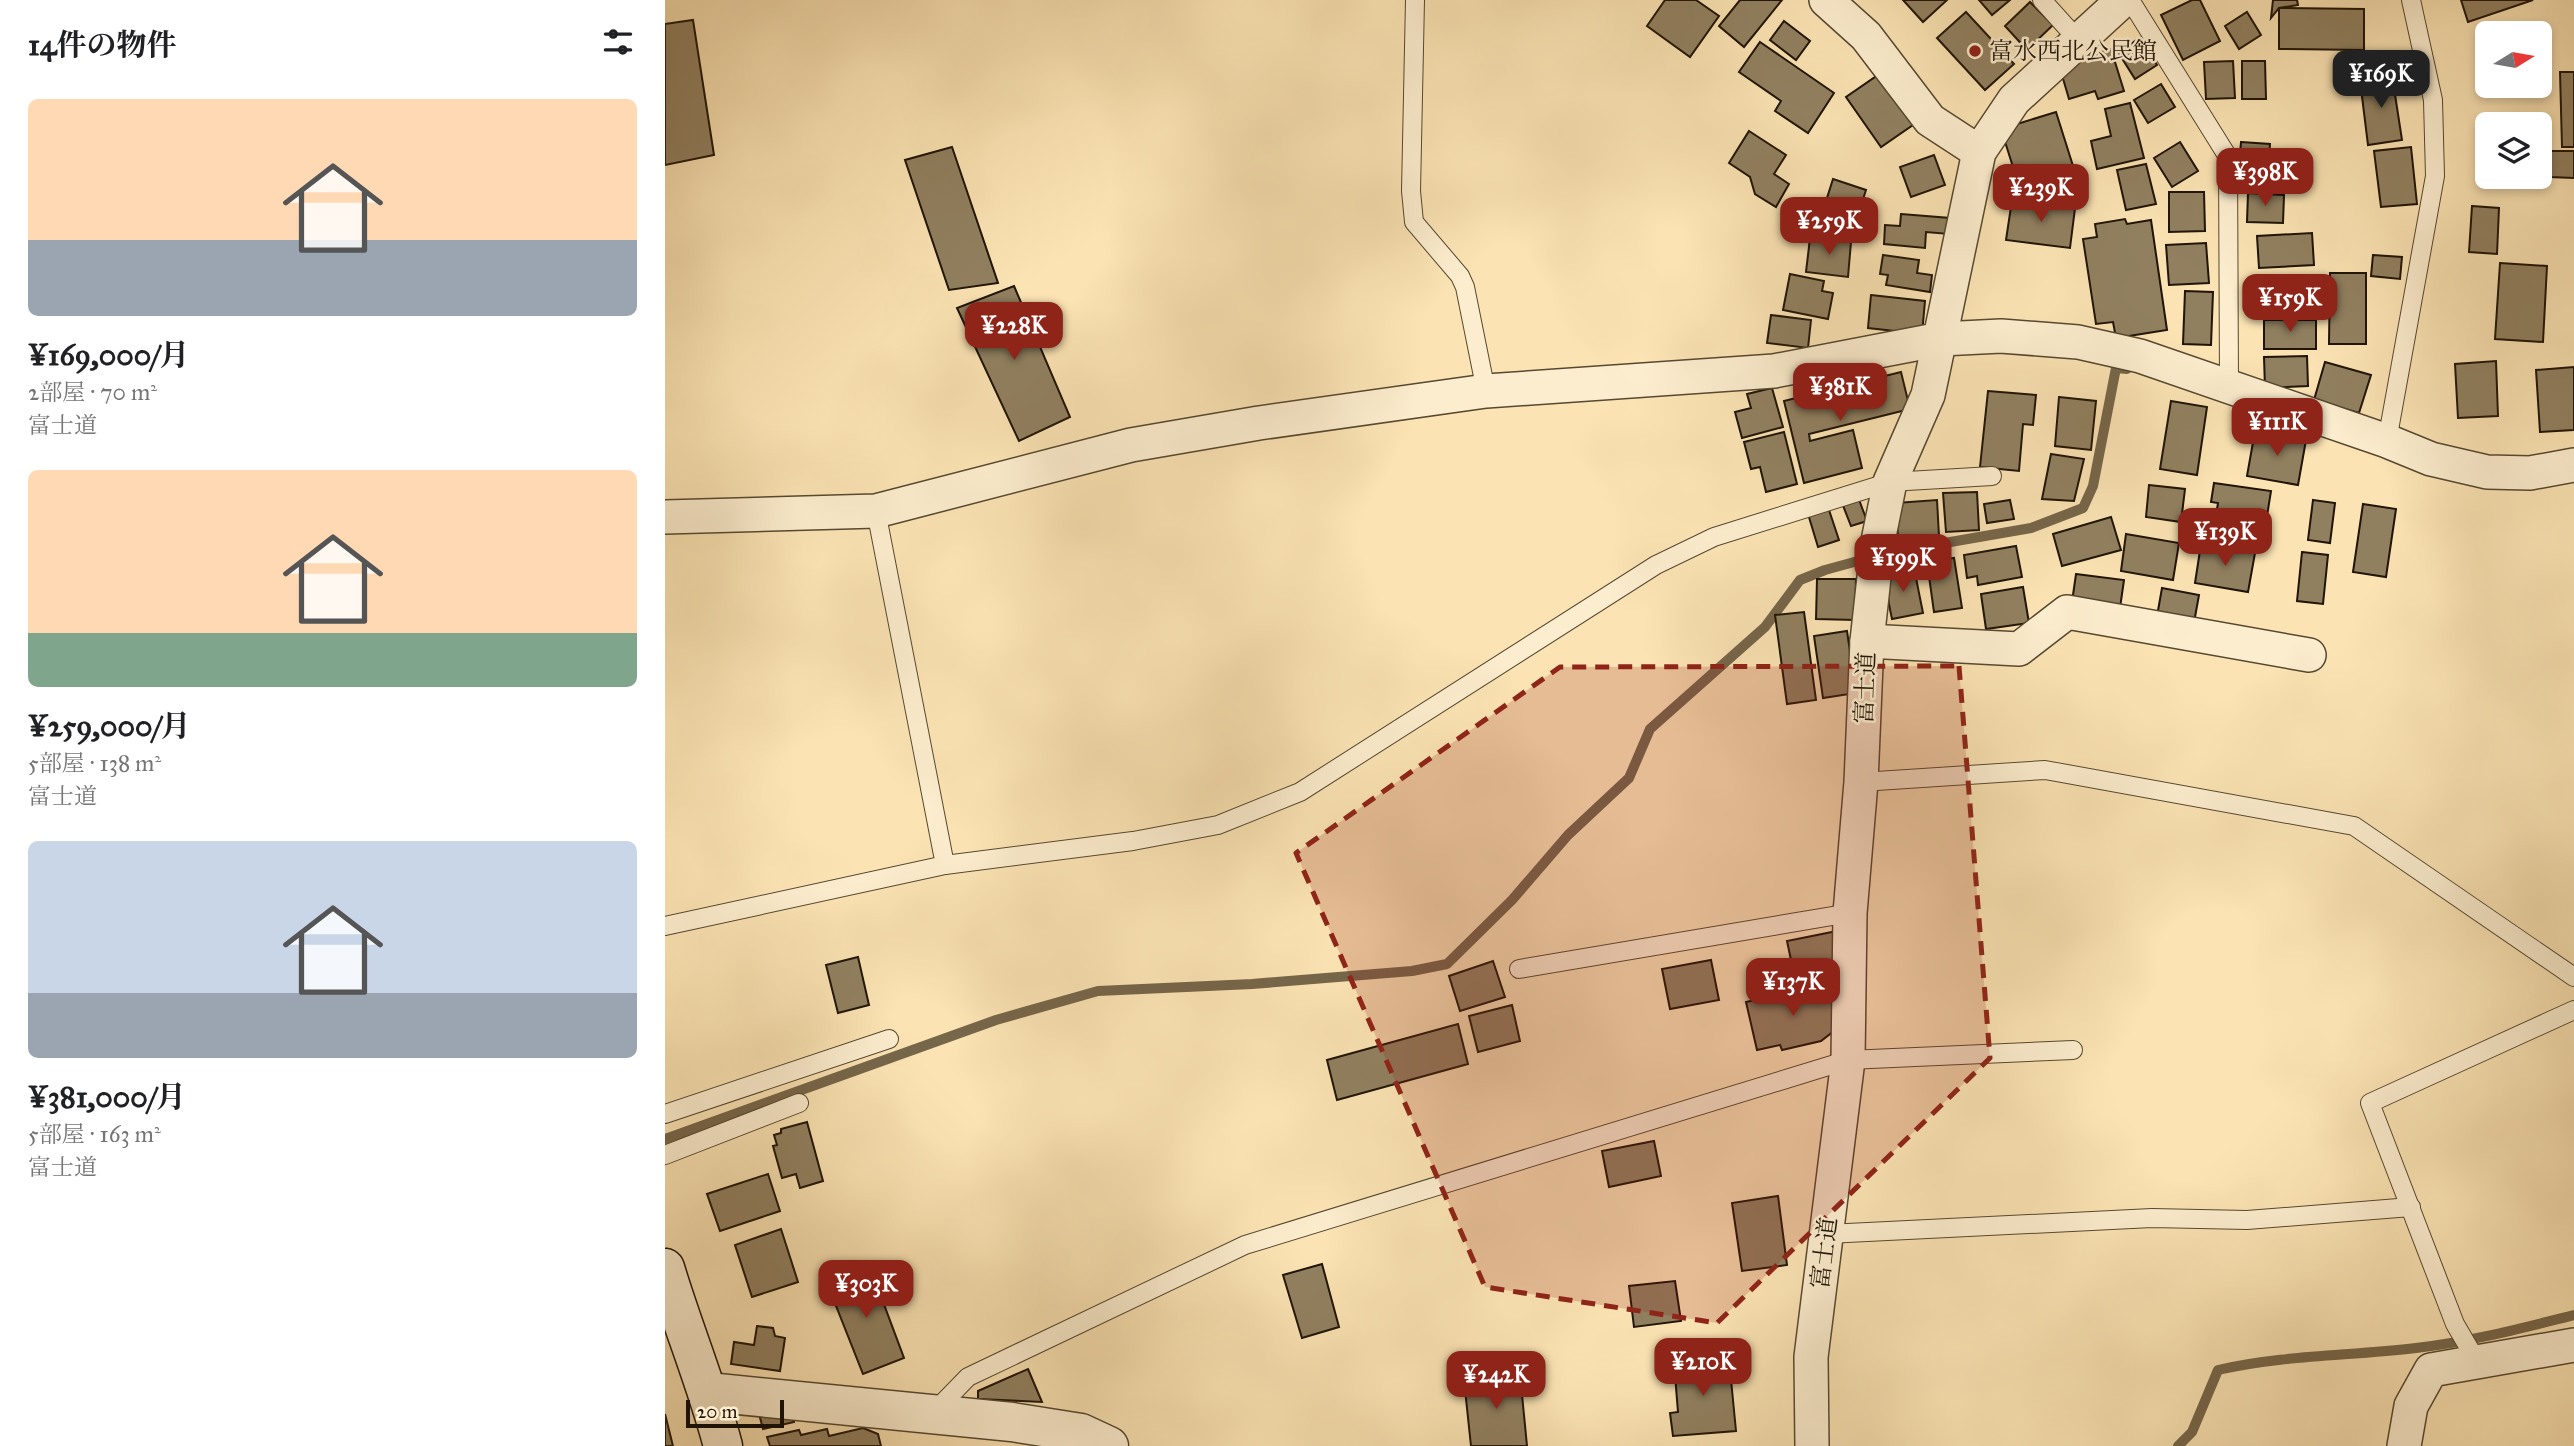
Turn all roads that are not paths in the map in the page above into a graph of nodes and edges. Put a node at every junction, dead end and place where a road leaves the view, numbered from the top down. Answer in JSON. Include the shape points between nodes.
{"nodes":[{"id":1,"x":1415,"y":0,"type":"edge"},
{"id":2,"x":1826,"y":0,"type":"edge"},
{"id":3,"x":2042,"y":0,"type":"edge"},
{"id":4,"x":2123,"y":0,"type":"edge"},
{"id":5,"x":2130,"y":0,"type":"edge"},
{"id":6,"x":2411,"y":0,"type":"edge"},
{"id":7,"x":2079,"y":41,"type":"junction"},
{"id":8,"x":1979,"y":152,"type":"junction"},
{"id":9,"x":1941,"y":339,"type":"junction"},
{"id":10,"x":2229,"y":385,"type":"junction"},
{"id":11,"x":1486,"y":391,"type":"junction"},
{"id":12,"x":2387,"y":441,"type":"junction"},
{"id":13,"x":2574,"y":465,"type":"edge"},
{"id":14,"x":1992,"y":476,"type":"dead end"},
{"id":15,"x":1890,"y":482,"type":"junction"},
{"id":16,"x":876,"y":511,"type":"junction"},
{"id":17,"x":665,"y":517,"type":"edge"},
{"id":18,"x":1867,"y":641,"type":"junction"},
{"id":19,"x":2309,"y":655,"type":"dead end"},
{"id":20,"x":1861,"y":782,"type":"junction"},
{"id":21,"x":945,"y":865,"type":"junction"},
{"id":22,"x":1850,"y":913,"type":"junction"},
{"id":23,"x":665,"y":926,"type":"edge"},
{"id":24,"x":1519,"y":969,"type":"dead end"},
{"id":25,"x":2574,"y":976,"type":"edge"},
{"id":26,"x":2574,"y":1010,"type":"edge"},
{"id":27,"x":889,"y":1039,"type":"dead end"},
{"id":28,"x":2073,"y":1050,"type":"dead end"},
{"id":29,"x":1848,"y":1060,"type":"junction"},
{"id":30,"x":799,"y":1103,"type":"dead end"},
{"id":31,"x":665,"y":1114,"type":"edge"},
{"id":32,"x":665,"y":1156,"type":"edge"},
{"id":33,"x":2411,"y":1207,"type":"junction"},
{"id":34,"x":1827,"y":1234,"type":"junction"},
{"id":35,"x":665,"y":1268,"type":"edge"},
{"id":36,"x":2574,"y":1345,"type":"edge"},
{"id":37,"x":2476,"y":1360,"type":"junction"},
{"id":38,"x":708,"y":1392,"type":"junction"},
{"id":39,"x":932,"y":1415,"type":"junction"},
{"id":40,"x":723,"y":1446,"type":"edge"},
{"id":41,"x":1109,"y":1446,"type":"edge"},
{"id":42,"x":1812,"y":1446,"type":"edge"},
{"id":43,"x":2403,"y":1446,"type":"edge"}],
"edges":[{"from":1,"to":11,"type":"lane","via":[[1411,191],[1415,222],[1465,287]]},
{"from":2,"to":8,"type":"street","via":[[1866,36],[1930,120]]},
{"from":3,"to":7,"type":"lane"},
{"from":4,"to":7,"type":"street","name":"富士道"},
{"from":5,"to":10,"type":"lane","via":[[2228,157]]},
{"from":6,"to":12,"type":"lane","via":[[2433,100],[2435,176]]},
{"from":7,"to":8,"type":"street","name":"富士道","via":[[2014,100]]},
{"from":8,"to":9,"type":"street","name":"富士道"},
{"from":9,"to":10,"type":"street","via":[[2078,342],[2140,356]]},
{"from":9,"to":11,"type":"street","via":[[1774,371]]},
{"from":9,"to":15,"type":"street","name":"富士道","via":[[1927,395]]},
{"from":10,"to":12,"type":"street"},
{"from":11,"to":16,"type":"street","via":[[1131,444]]},
{"from":12,"to":13,"type":"street","via":[[2431,460],[2487,472],[2531,473]]},
{"from":14,"to":15,"type":"lane"},
{"from":15,"to":18,"type":"street","name":"富士道"},
{"from":15,"to":21,"type":"lane","via":[[1714,537],[1656,565],[1300,792],[1218,825],[1133,841]]},
{"from":16,"to":17,"type":"street"},
{"from":16,"to":21,"type":"lane"},
{"from":18,"to":19,"type":"street","via":[[2019,649],[2067,612]]},
{"from":18,"to":20,"type":"street","name":"富士道"},
{"from":20,"to":22,"type":"street","name":"富士道"},
{"from":20,"to":25,"type":"lane","via":[[2045,771],[2354,826]]},
{"from":21,"to":23,"type":"lane"},
{"from":22,"to":24,"type":"lane"},
{"from":22,"to":29,"type":"street","name":"富士道"},
{"from":26,"to":33,"type":"lane","via":[[2370,1103]]},
{"from":27,"to":31,"type":"lane"},
{"from":28,"to":29,"type":"lane"},
{"from":29,"to":34,"type":"street","name":"富士道"},
{"from":29,"to":39,"type":"lane","via":[[1245,1245],[968,1377]]},
{"from":30,"to":32,"type":"lane"},
{"from":33,"to":34,"type":"lane","via":[[2246,1220],[2152,1218]]},
{"from":33,"to":37,"type":"lane","via":[[2455,1324]]},
{"from":34,"to":42,"type":"street","name":"富士道","via":[[1811,1357]]},
{"from":35,"to":38,"type":"street"},
{"from":36,"to":37,"type":"street"},
{"from":37,"to":43,"type":"street","via":[[2431,1370],[2411,1406]]},
{"from":38,"to":39,"type":"street"},
{"from":38,"to":40,"type":"street"},
{"from":39,"to":41,"type":"street","via":[[1081,1433]]}]}
